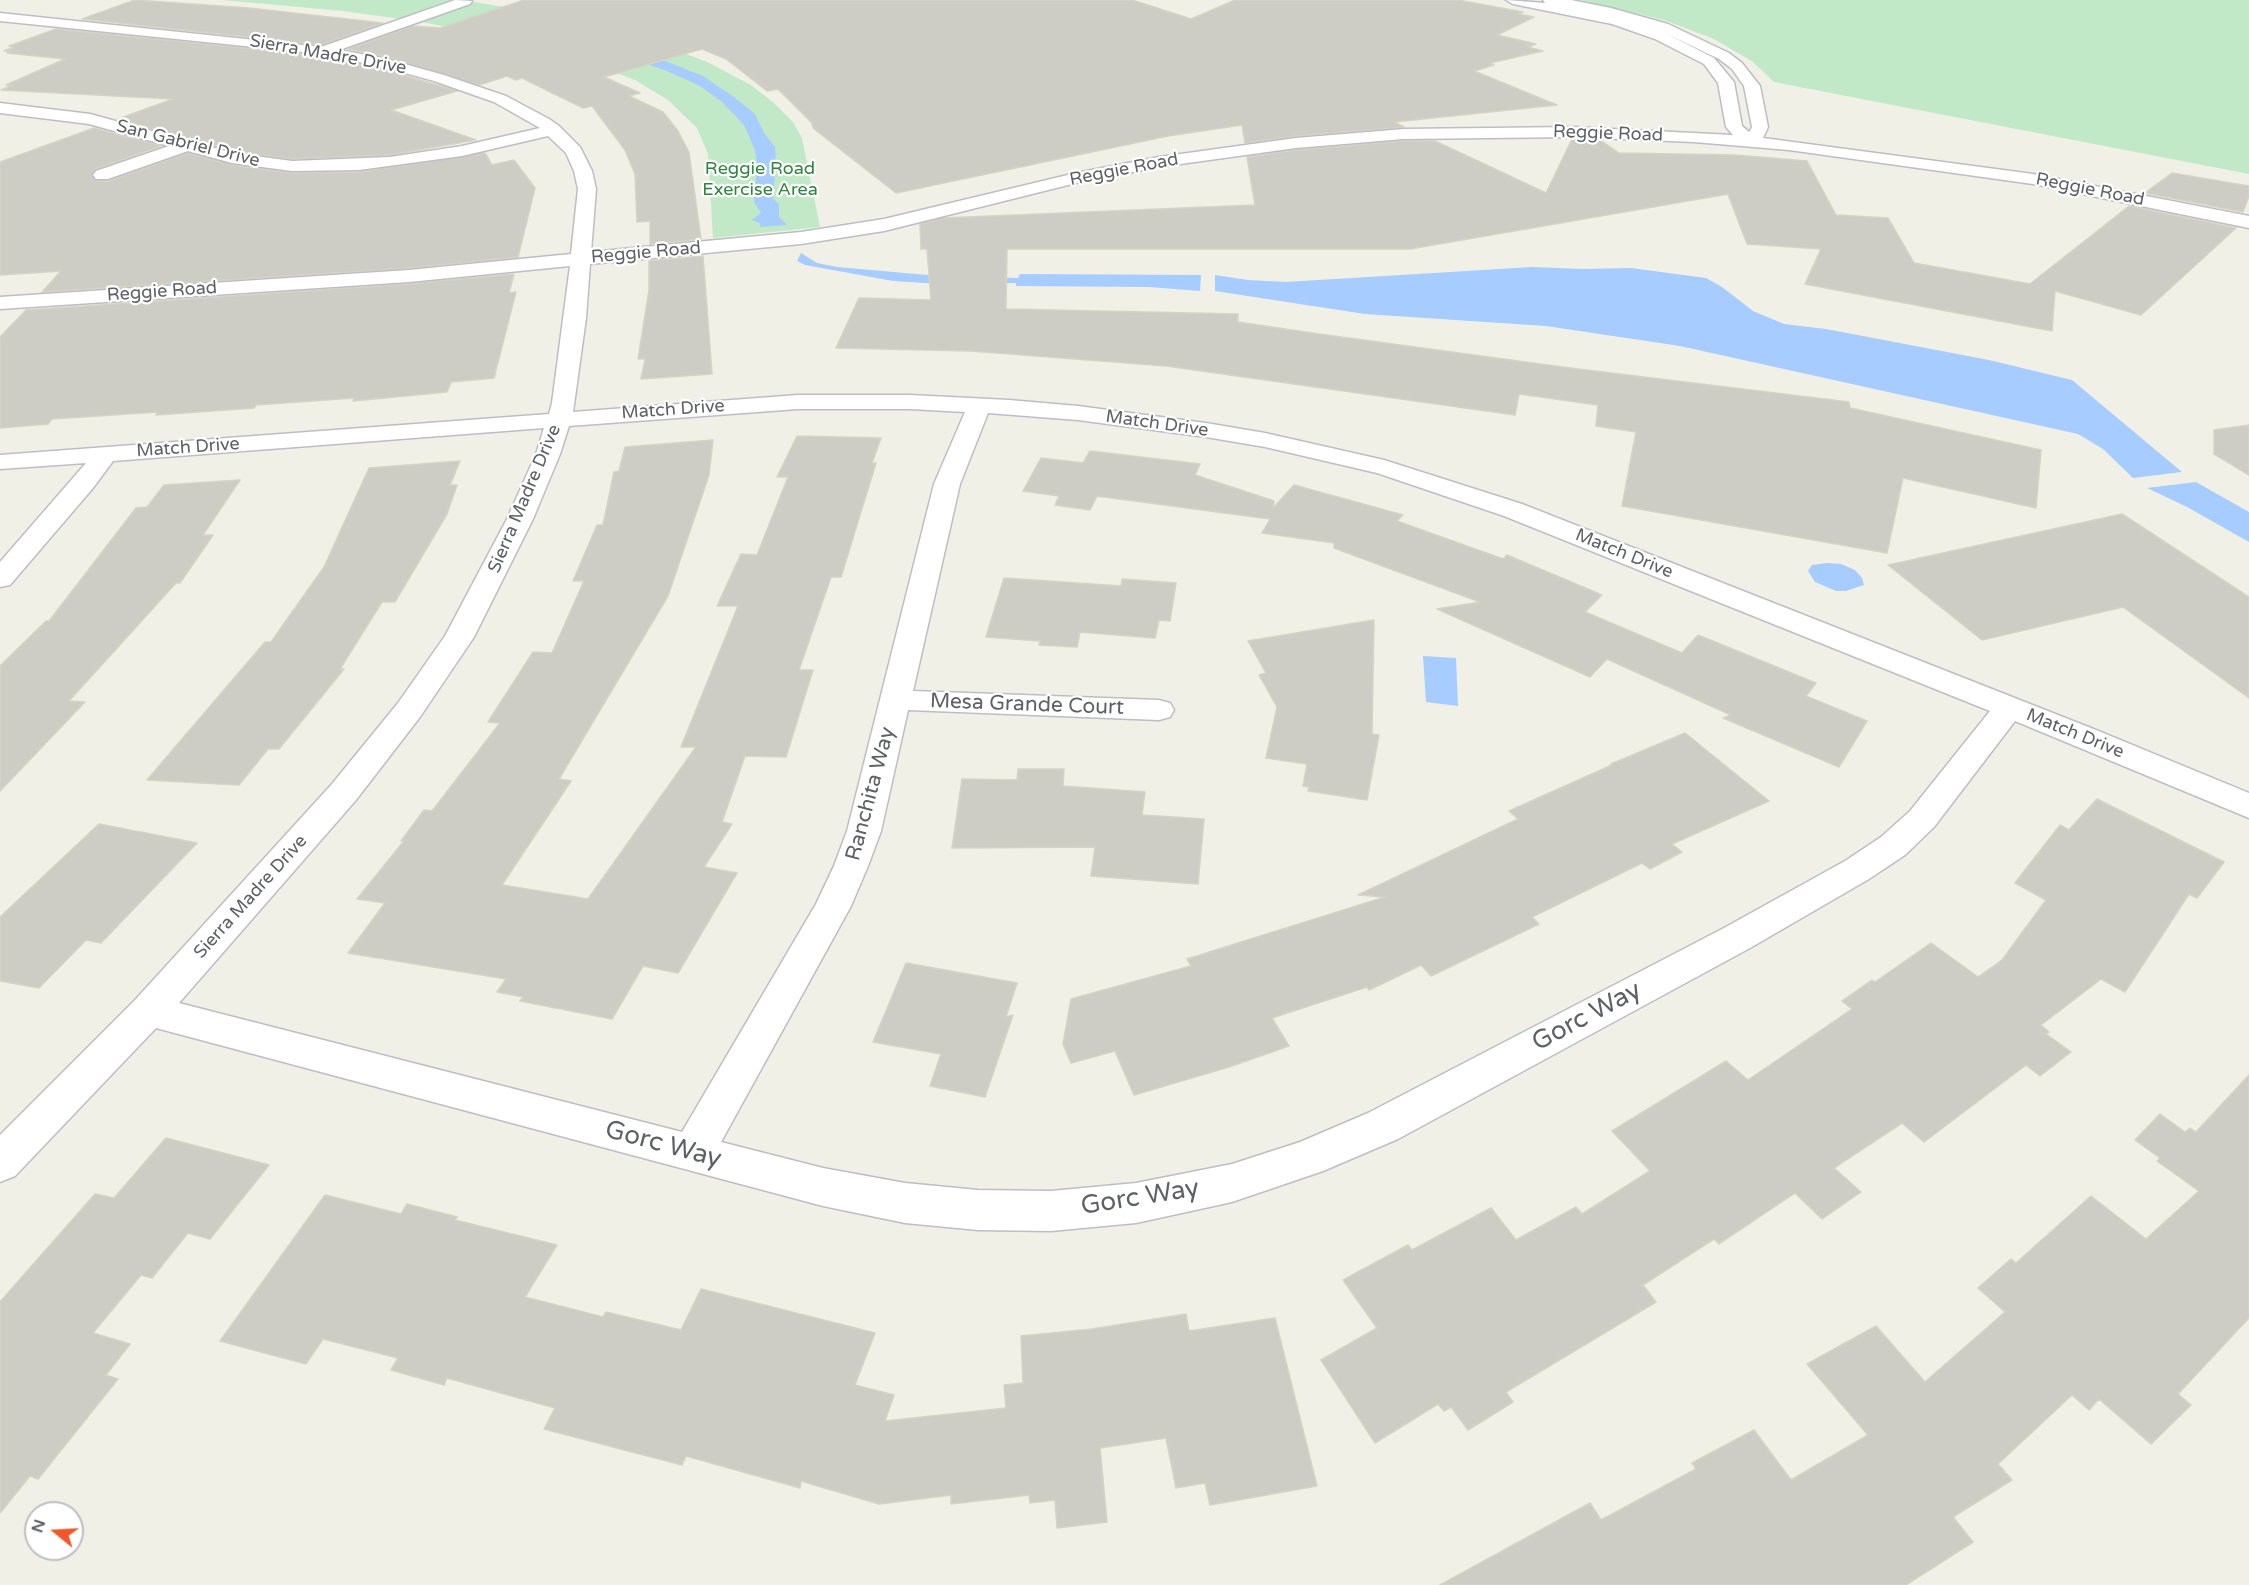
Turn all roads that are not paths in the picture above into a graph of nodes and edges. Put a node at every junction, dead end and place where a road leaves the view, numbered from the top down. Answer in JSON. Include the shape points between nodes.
{"nodes":[{"id":1,"x":465,"y":0,"type":"edge"},
{"id":2,"x":1513,"y":0,"type":"edge"},
{"id":3,"x":1550,"y":0,"type":"edge"},
{"id":4,"x":0,"y":17,"type":"edge"},
{"id":5,"x":323,"y":51,"type":"junction"},
{"id":6,"x":0,"y":108,"type":"edge"},
{"id":7,"x":553,"y":130,"type":"junction"},
{"id":8,"x":1748,"y":141,"type":"junction"},
{"id":9,"x":186,"y":146,"type":"junction"},
{"id":10,"x":102,"y":175,"type":"dead end"},
{"id":11,"x":2249,"y":222,"type":"edge"},
{"id":12,"x":580,"y":260,"type":"junction"},
{"id":13,"x":0,"y":303,"type":"edge"},
{"id":14,"x":979,"y":406,"type":"junction"},
{"id":15,"x":559,"y":419,"type":"junction"},
{"id":16,"x":105,"y":454,"type":"junction"},
{"id":17,"x":0,"y":462,"type":"edge"},
{"id":18,"x":0,"y":579,"type":"edge"},
{"id":19,"x":896,"y":700,"type":"junction"},
{"id":20,"x":2009,"y":707,"type":"junction"},
{"id":21,"x":1159,"y":710,"type":"dead end"},
{"id":22,"x":2249,"y":806,"type":"edge"},
{"id":23,"x":148,"y":1011,"type":"junction"},
{"id":24,"x":692,"y":1153,"type":"junction"},
{"id":25,"x":0,"y":1163,"type":"edge"}],
"edges":[{"from":1,"to":5,"type":"street"},
{"from":2,"to":8,"type":"street","via":[[1615,21],[1660,36],[1696,54],[1709,62],[1726,82],[1734,127]]},
{"from":3,"to":8,"type":"street","via":[[1663,27],[1724,56],[1746,76],[1756,98],[1760,127]]},
{"from":4,"to":5,"type":"street","name":"Sierra Madre Drive"},
{"from":5,"to":7,"type":"street","name":"Sierra Madre Drive","via":[[410,69],[471,88],[523,110]]},
{"from":6,"to":9,"type":"street","name":"San Gabriel Drive","via":[[90,120]]},
{"from":7,"to":9,"type":"street","name":"San Gabriel Drive","via":[[428,157],[359,165],[262,164]]},
{"from":7,"to":12,"type":"street","name":"Sierra Madre Drive","via":[[574,151],[587,189]]},
{"from":8,"to":11,"type":"street","name":"Reggie Road","via":[[1992,172]]},
{"from":8,"to":12,"type":"street","name":"Reggie Road","via":[[1517,132],[1404,134],[1296,143],[1116,170],[845,232]]},
{"from":9,"to":10,"type":"street"},
{"from":12,"to":13,"type":"street","name":"Reggie Road","via":[[409,276]]},
{"from":12,"to":15,"type":"street","name":"Sierra Madre Drive","via":[[570,364]]},
{"from":14,"to":15,"type":"street","name":"Match Drive","via":[[798,402]]},
{"from":14,"to":19,"type":"street","name":"Ranchita Way","via":[[947,484]]},
{"from":14,"to":20,"type":"street","name":"Match Drive","via":[[1078,413],[1206,430],[1384,467],[1513,510]]},
{"from":15,"to":16,"type":"street","name":"Match Drive"},
{"from":15,"to":23,"type":"street","name":"Sierra Madre Drive","via":[[520,519],[492,578],[447,656],[344,792]]},
{"from":16,"to":17,"type":"street","name":"Match Drive"},
{"from":16,"to":18,"type":"street"},
{"from":19,"to":21,"type":"street","name":"Mesa Grande Court"},
{"from":19,"to":24,"type":"street","name":"Ranchita Way","via":[[864,831],[833,906]]},
{"from":20,"to":22,"type":"street","name":"Match Drive"},
{"from":20,"to":24,"type":"street","name":"Gorc Way","via":[[1922,819],[1893,846],[1857,870],[1383,1126],[1308,1158],[1232,1183],[1136,1203],[1051,1212],[905,1203],[823,1187]]},
{"from":23,"to":24,"type":"street","name":"Gorc Way"},
{"from":23,"to":25,"type":"street","name":"Sierra Madre Drive"}]}
